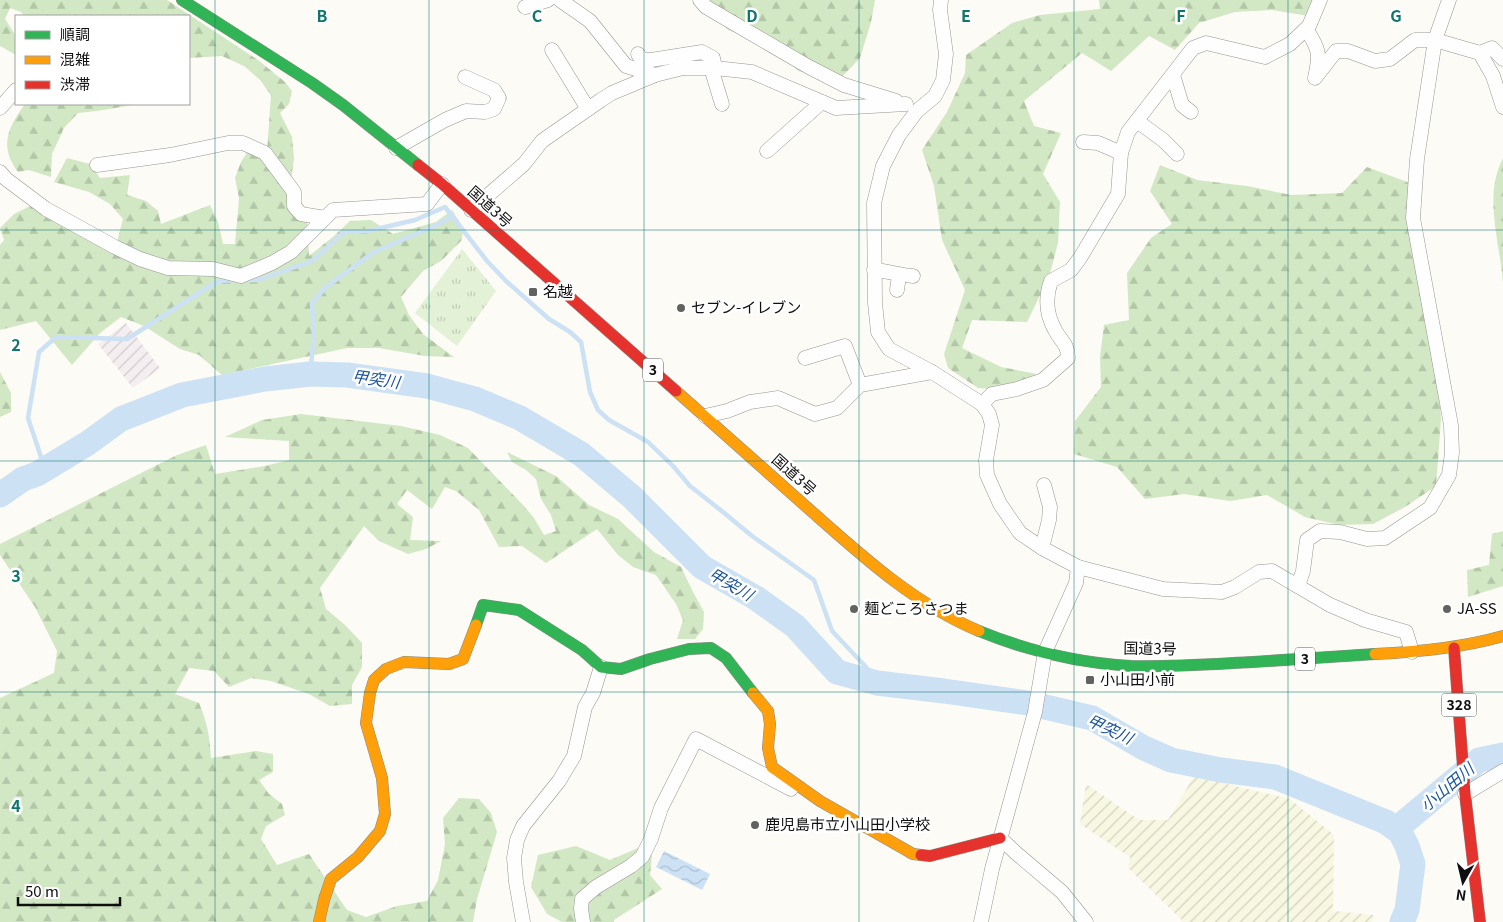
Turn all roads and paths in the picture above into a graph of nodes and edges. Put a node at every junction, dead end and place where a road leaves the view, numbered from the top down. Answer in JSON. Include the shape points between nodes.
{"nodes":[{"id":1,"x":182,"y":0,"type":"edge"},
{"id":2,"x":548,"y":0,"type":"edge"},
{"id":3,"x":560,"y":0,"type":"edge"},
{"id":4,"x":700,"y":0,"type":"edge"},
{"id":5,"x":941,"y":0,"type":"edge"},
{"id":6,"x":1320,"y":0,"type":"edge"},
{"id":7,"x":1449,"y":0,"type":"edge"},
{"id":8,"x":525,"y":7,"type":"dead end"},
{"id":9,"x":1306,"y":29,"type":"junction"},
{"id":10,"x":1435,"y":40,"type":"junction"},
{"id":11,"x":552,"y":50,"type":"dead end"},
{"id":12,"x":1480,"y":53,"type":"junction"},
{"id":13,"x":638,"y":54,"type":"dead end"},
{"id":14,"x":1503,"y":59,"type":"edge"},
{"id":15,"x":713,"y":68,"type":"junction"},
{"id":16,"x":655,"y":75,"type":"junction"},
{"id":17,"x":1173,"y":75,"type":"junction"},
{"id":18,"x":465,"y":77,"type":"dead end"},
{"id":19,"x":15,"y":91,"type":"edge"},
{"id":20,"x":822,"y":102,"type":"junction"},
{"id":21,"x":722,"y":104,"type":"dead end"},
{"id":22,"x":1503,"y":107,"type":"edge"},
{"id":23,"x":0,"y":108,"type":"edge"},
{"id":24,"x":911,"y":108,"type":"junction"},
{"id":25,"x":588,"y":109,"type":"junction"},
{"id":26,"x":1191,"y":112,"type":"dead end"},
{"id":27,"x":1137,"y":121,"type":"junction"},
{"id":28,"x":1083,"y":142,"type":"dead end"},
{"id":29,"x":396,"y":148,"type":"junction"},
{"id":30,"x":766,"y":151,"type":"dead end"},
{"id":31,"x":1120,"y":153,"type":"junction"},
{"id":32,"x":1177,"y":154,"type":"dead end"},
{"id":33,"x":97,"y":165,"type":"dead end"},
{"id":34,"x":0,"y":172,"type":"edge"},
{"id":35,"x":442,"y":184,"type":"junction"},
{"id":36,"x":470,"y":210,"type":"junction"},
{"id":37,"x":325,"y":218,"type":"junction"},
{"id":38,"x":874,"y":270,"type":"junction"},
{"id":39,"x":897,"y":290,"type":"dead end"},
{"id":40,"x":806,"y":358,"type":"dead end"},
{"id":41,"x":932,"y":372,"type":"junction"},
{"id":42,"x":860,"y":385,"type":"junction"},
{"id":43,"x":982,"y":404,"type":"junction"},
{"id":44,"x":705,"y":416,"type":"junction"},
{"id":45,"x":1044,"y":485,"type":"dead end"},
{"id":46,"x":1060,"y":504,"type":"dead end"},
{"id":47,"x":1049,"y":520,"type":"junction"},
{"id":48,"x":1042,"y":548,"type":"junction"},
{"id":49,"x":1078,"y":568,"type":"junction"},
{"id":50,"x":1298,"y":586,"type":"junction"},
{"id":51,"x":1503,"y":636,"type":"edge"},
{"id":52,"x":1454,"y":648,"type":"junction"},
{"id":53,"x":1045,"y":652,"type":"junction"},
{"id":54,"x":1412,"y":652,"type":"junction"},
{"id":55,"x":601,"y":667,"type":"junction"},
{"id":56,"x":1503,"y":771,"type":"edge"},
{"id":57,"x":1465,"y":790,"type":"junction"},
{"id":58,"x":820,"y":801,"type":"junction"},
{"id":59,"x":1000,"y":838,"type":"junction"},
{"id":60,"x":319,"y":922,"type":"edge"},
{"id":61,"x":523,"y":922,"type":"edge"},
{"id":62,"x":583,"y":922,"type":"edge"},
{"id":63,"x":981,"y":922,"type":"edge"},
{"id":64,"x":1086,"y":922,"type":"edge"},
{"id":65,"x":1480,"y":922,"type":"edge"}],
"edges":[{"from":1,"to":29,"type":"main road","name":"国道3号","number":"3","via":[[312,83]]},
{"from":2,"to":8,"type":"street"},
{"from":3,"to":16,"type":"street","via":[[590,21],[626,66]]},
{"from":4,"to":24,"type":"street","via":[[746,31],[844,85]]},
{"from":5,"to":24,"type":"street","via":[[946,54],[943,80],[935,96]]},
{"from":6,"to":9,"type":"street"},
{"from":7,"to":10,"type":"street"},
{"from":9,"to":10,"type":"street","via":[[1316,44],[1319,59],[1315,78],[1336,51],[1348,51],[1375,61],[1390,59],[1415,40]]},
{"from":9,"to":17,"type":"street","via":[[1290,44],[1265,57],[1206,43],[1194,48]]},
{"from":10,"to":12,"type":"street"},
{"from":10,"to":50,"type":"street","via":[[1417,158],[1414,218],[1451,425],[1449,475],[1430,508],[1385,538],[1367,539],[1320,531],[1307,540]]},
{"from":11,"to":25,"type":"street"},
{"from":12,"to":14,"type":"street","via":[[1492,48]]},
{"from":12,"to":22,"type":"street","via":[[1493,76]]},
{"from":13,"to":15,"type":"street","via":[[641,59],[651,60],[702,52],[713,58]]},
{"from":15,"to":16,"type":"street","via":[[683,68]]},
{"from":15,"to":20,"type":"street","via":[[752,72]]},
{"from":15,"to":21,"type":"street"},
{"from":16,"to":25,"type":"street","via":[[612,93]]},
{"from":17,"to":26,"type":"street","via":[[1182,105]]},
{"from":17,"to":27,"type":"street"},
{"from":18,"to":29,"type":"street","via":[[494,90],[499,98],[494,109],[466,111]]},
{"from":19,"to":23,"type":"street"},
{"from":20,"to":24,"type":"street","via":[[836,108]]},
{"from":20,"to":30,"type":"street"},
{"from":24,"to":38,"type":"street","via":[[883,166],[874,203]]},
{"from":25,"to":36,"type":"street","via":[[542,141],[524,164]]},
{"from":27,"to":31,"type":"street","via":[[1128,132]]},
{"from":27,"to":32,"type":"street"},
{"from":28,"to":31,"type":"street","via":[[1098,143]]},
{"from":29,"to":35,"type":"main road","name":"国道3号","number":"3"},
{"from":31,"to":43,"type":"street","via":[[1118,194],[1072,270],[1051,281],[1046,294],[1055,330],[1068,349],[1068,358],[1043,380],[992,394]]},
{"from":33,"to":37,"type":"street","via":[[170,155],[228,142],[243,143],[265,153],[294,192],[294,206],[301,214]]},
{"from":34,"to":37,"type":"street","via":[[46,209],[115,247],[168,268],[213,269],[241,276],[272,264],[291,252]]},
{"from":35,"to":36,"type":"main road","name":"国道3号","number":"3"},
{"from":35,"to":37,"type":"street","via":[[426,204],[334,210]]},
{"from":36,"to":44,"type":"main road","name":"国道3号","number":"3"},
{"from":38,"to":39,"type":"street","via":[[906,275]]},
{"from":38,"to":41,"type":"street","via":[[878,332],[889,349]]},
{"from":40,"to":42,"type":"street","via":[[845,346]]},
{"from":41,"to":42,"type":"street"},
{"from":41,"to":43,"type":"street"},
{"from":42,"to":44,"type":"street","via":[[837,408],[815,414],[778,398],[750,402],[727,412]]},
{"from":43,"to":48,"type":"street","via":[[992,425],[987,475],[1000,504],[1020,533]]},
{"from":44,"to":53,"type":"main road","name":"国道3号","number":"3","via":[[850,545],[912,594],[986,636]]},
{"from":45,"to":47,"type":"street","via":[[1050,507]]},
{"from":46,"to":47,"type":"street"},
{"from":47,"to":48,"type":"street"},
{"from":48,"to":49,"type":"street"},
{"from":49,"to":50,"type":"street","via":[[1163,589],[1222,592],[1259,572],[1272,571]]},
{"from":49,"to":53,"type":"street","via":[[1076,583]]},
{"from":50,"to":54,"type":"street","via":[[1365,620],[1406,632]]},
{"from":51,"to":52,"type":"main road","name":"国道3号","number":"3"},
{"from":52,"to":54,"type":"main road","name":"国道3号","number":"3"},
{"from":52,"to":57,"type":"main road","number":"328"},
{"from":53,"to":54,"type":"main road","name":"国道3号","number":"3","via":[[1105,663],[1156,666]]},
{"from":53,"to":59,"type":"street","via":[[1035,712]]},
{"from":55,"to":58,"type":"main road","via":[[621,669],[650,658],[710,648],[726,658],[768,711],[768,748],[772,767]]},
{"from":55,"to":60,"type":"main road","via":[[582,650],[519,610],[483,605],[463,659],[449,664],[404,662],[386,669],[374,680],[366,723],[382,778],[385,814],[380,832],[358,857],[331,879]]},
{"from":55,"to":61,"type":"street","via":[[594,693],[585,707],[574,756],[523,826],[518,840],[514,858]]},
{"from":56,"to":57,"type":"street"},
{"from":57,"to":65,"type":"main road","number":"328"},
{"from":58,"to":59,"type":"main road","via":[[913,854],[930,856]]},
{"from":58,"to":62,"type":"street","via":[[696,739],[661,808],[642,857],[582,899]]},
{"from":59,"to":63,"type":"street"},
{"from":59,"to":64,"type":"street","via":[[1062,892]]}]}
